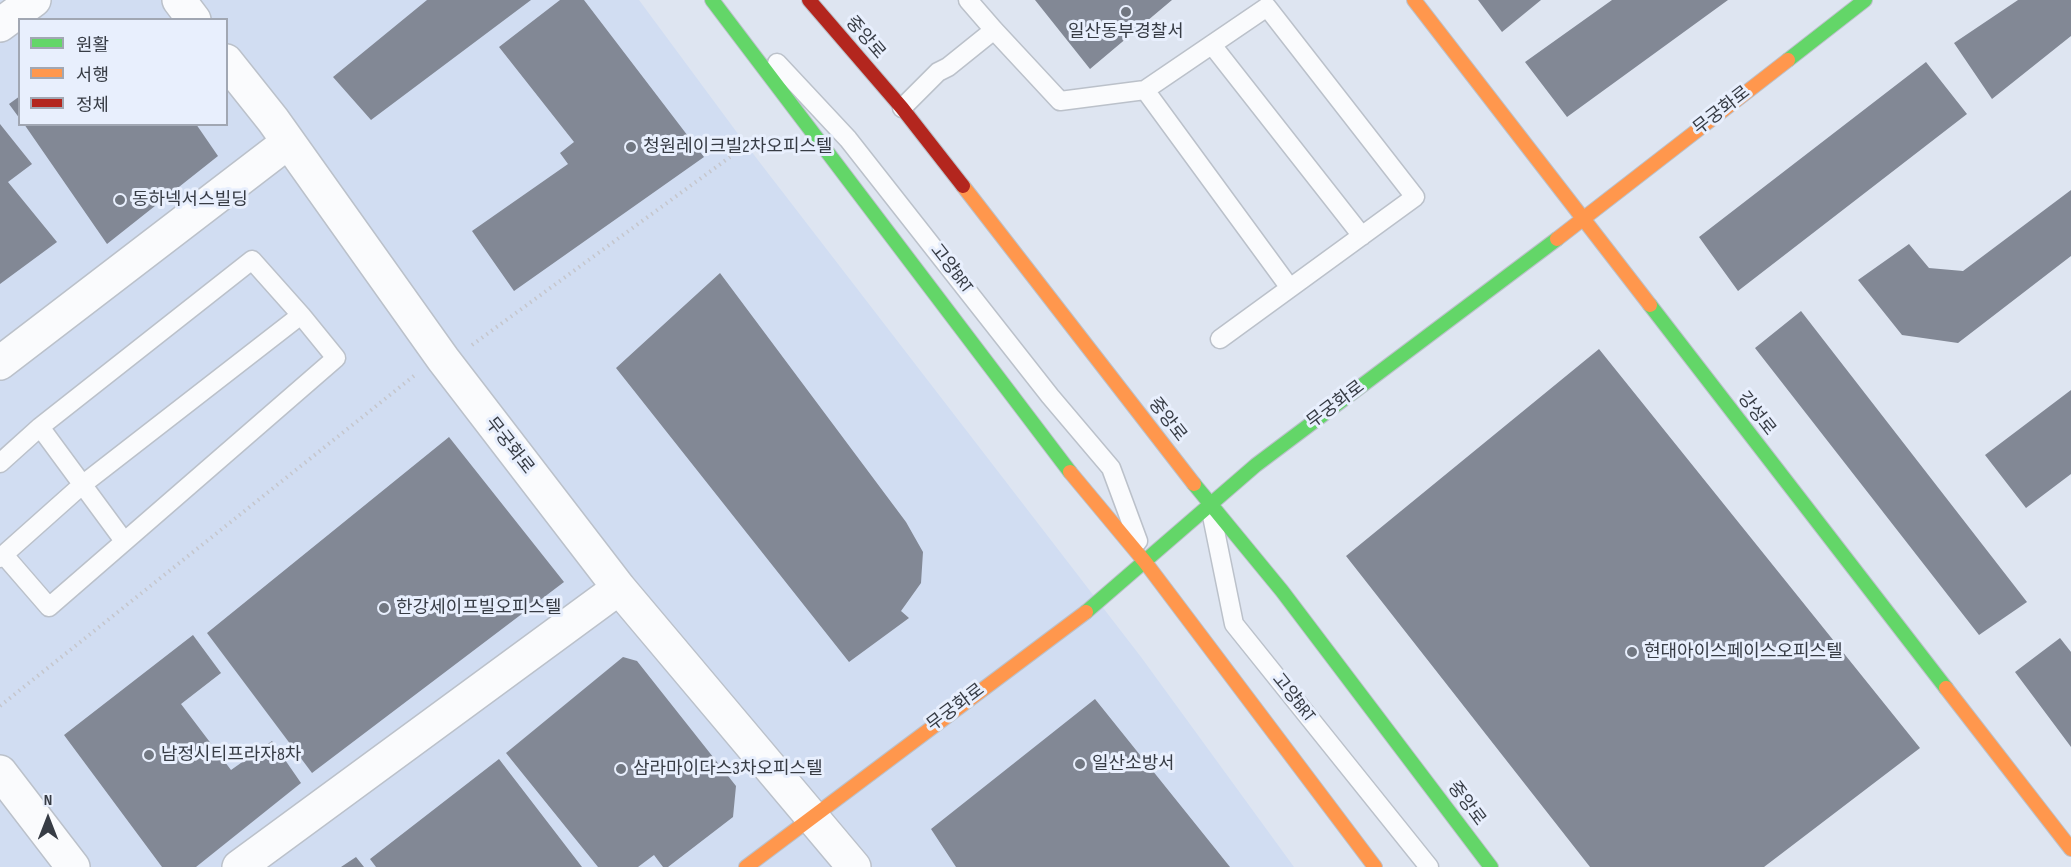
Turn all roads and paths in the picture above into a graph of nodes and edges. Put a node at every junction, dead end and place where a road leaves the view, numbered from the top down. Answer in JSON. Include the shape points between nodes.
{"nodes":[{"id":1,"x":34,"y":0,"type":"edge"},
{"id":2,"x":179,"y":0,"type":"edge"},
{"id":3,"x":711,"y":0,"type":"edge"},
{"id":4,"x":719,"y":0,"type":"edge"},
{"id":5,"x":809,"y":0,"type":"edge"},
{"id":6,"x":968,"y":0,"type":"edge"},
{"id":7,"x":1414,"y":0,"type":"edge"},
{"id":8,"x":1864,"y":0,"type":"edge"},
{"id":9,"x":192,"y":18,"type":"edge"},
{"id":10,"x":0,"y":25,"type":"edge"},
{"id":11,"x":994,"y":30,"type":"junction"},
{"id":12,"x":1212,"y":45,"type":"junction"},
{"id":13,"x":228,"y":64,"type":"edge"},
{"id":14,"x":1145,"y":90,"type":"junction"},
{"id":15,"x":902,"y":108,"type":"junction"},
{"id":16,"x":288,"y":143,"type":"junction"},
{"id":17,"x":730,"y":157,"type":"dead end"},
{"id":18,"x":1583,"y":220,"type":"junction"},
{"id":19,"x":1362,"y":236,"type":"junction"},
{"id":20,"x":1290,"y":288,"type":"junction"},
{"id":21,"x":302,"y":315,"type":"junction"},
{"id":22,"x":1220,"y":339,"type":"dead end"},
{"id":23,"x":472,"y":345,"type":"dead end"},
{"id":24,"x":0,"y":363,"type":"edge"},
{"id":25,"x":420,"y":371,"type":"dead end"},
{"id":26,"x":40,"y":428,"type":"junction"},
{"id":27,"x":0,"y":463,"type":"edge"},
{"id":28,"x":82,"y":485,"type":"junction"},
{"id":29,"x":1210,"y":504,"type":"junction"},
{"id":30,"x":124,"y":541,"type":"junction"},
{"id":31,"x":2,"y":556,"type":"edge"},
{"id":32,"x":1145,"y":562,"type":"junction"},
{"id":33,"x":619,"y":588,"type":"junction"},
{"id":34,"x":0,"y":706,"type":"edge"},
{"id":35,"x":0,"y":772,"type":"edge"},
{"id":36,"x":811,"y":816,"type":"junction"},
{"id":37,"x":2071,"y":849,"type":"edge"},
{"id":38,"x":73,"y":867,"type":"edge"},
{"id":39,"x":239,"y":867,"type":"edge"},
{"id":40,"x":746,"y":867,"type":"edge"},
{"id":41,"x":854,"y":867,"type":"edge"},
{"id":42,"x":1375,"y":867,"type":"edge"},
{"id":43,"x":1429,"y":867,"type":"edge"},
{"id":44,"x":1491,"y":867,"type":"edge"}],
"edges":[{"from":1,"to":10,"type":"street"},
{"from":2,"to":9,"type":"street"},
{"from":3,"to":32,"type":"main road","via":[[1084,491]]},
{"from":4,"to":32,"type":"lane","name":"고양BRT","via":[[848,139],[1111,468]]},
{"from":5,"to":15,"type":"main road","name":"중앙로"},
{"from":6,"to":11,"type":"lane"},
{"from":7,"to":18,"type":"main road","name":"강성로"},
{"from":8,"to":18,"type":"main road","name":"무궁화로"},
{"from":11,"to":14,"type":"lane","via":[[1060,101]]},
{"from":11,"to":15,"type":"lane","via":[[938,72]]},
{"from":12,"to":14,"type":"lane"},
{"from":12,"to":19,"type":"lane"},
{"from":12,"to":19,"type":"lane","via":[[1267,7],[1415,197]]},
{"from":13,"to":16,"type":"street","name":"무궁화로"},
{"from":14,"to":20,"type":"lane"},
{"from":15,"to":29,"type":"main road","name":"중앙로"},
{"from":16,"to":24,"type":"street"},
{"from":16,"to":33,"type":"street","name":"무궁화로","via":[[443,359]]},
{"from":17,"to":23,"type":"path"},
{"from":18,"to":29,"type":"main road","name":"무궁화로","via":[[1256,465]]},
{"from":18,"to":37,"type":"main road","name":"강성로"},
{"from":19,"to":20,"type":"lane"},
{"from":20,"to":22,"type":"lane"},
{"from":21,"to":26,"type":"lane","via":[[252,260]]},
{"from":21,"to":28,"type":"lane"},
{"from":21,"to":30,"type":"lane","via":[[336,358]]},
{"from":25,"to":34,"type":"path"},
{"from":26,"to":27,"type":"lane"},
{"from":26,"to":28,"type":"lane"},
{"from":28,"to":30,"type":"lane"},
{"from":28,"to":31,"type":"lane"},
{"from":29,"to":32,"type":"main road","name":"무궁화로"},
{"from":29,"to":43,"type":"lane","name":"고양BRT","via":[[1234,624]]},
{"from":29,"to":44,"type":"main road","name":"중앙로","via":[[1282,591]]},
{"from":30,"to":31,"type":"lane","via":[[49,607]]},
{"from":32,"to":36,"type":"main road","name":"무궁화로","via":[[1083,614]]},
{"from":32,"to":42,"type":"main road"},
{"from":33,"to":36,"type":"street","name":"무궁화로"},
{"from":33,"to":39,"type":"street"},
{"from":35,"to":38,"type":"street"},
{"from":36,"to":40,"type":"main road","name":"무궁화로"},
{"from":36,"to":41,"type":"street","name":"무궁화로"}]}
